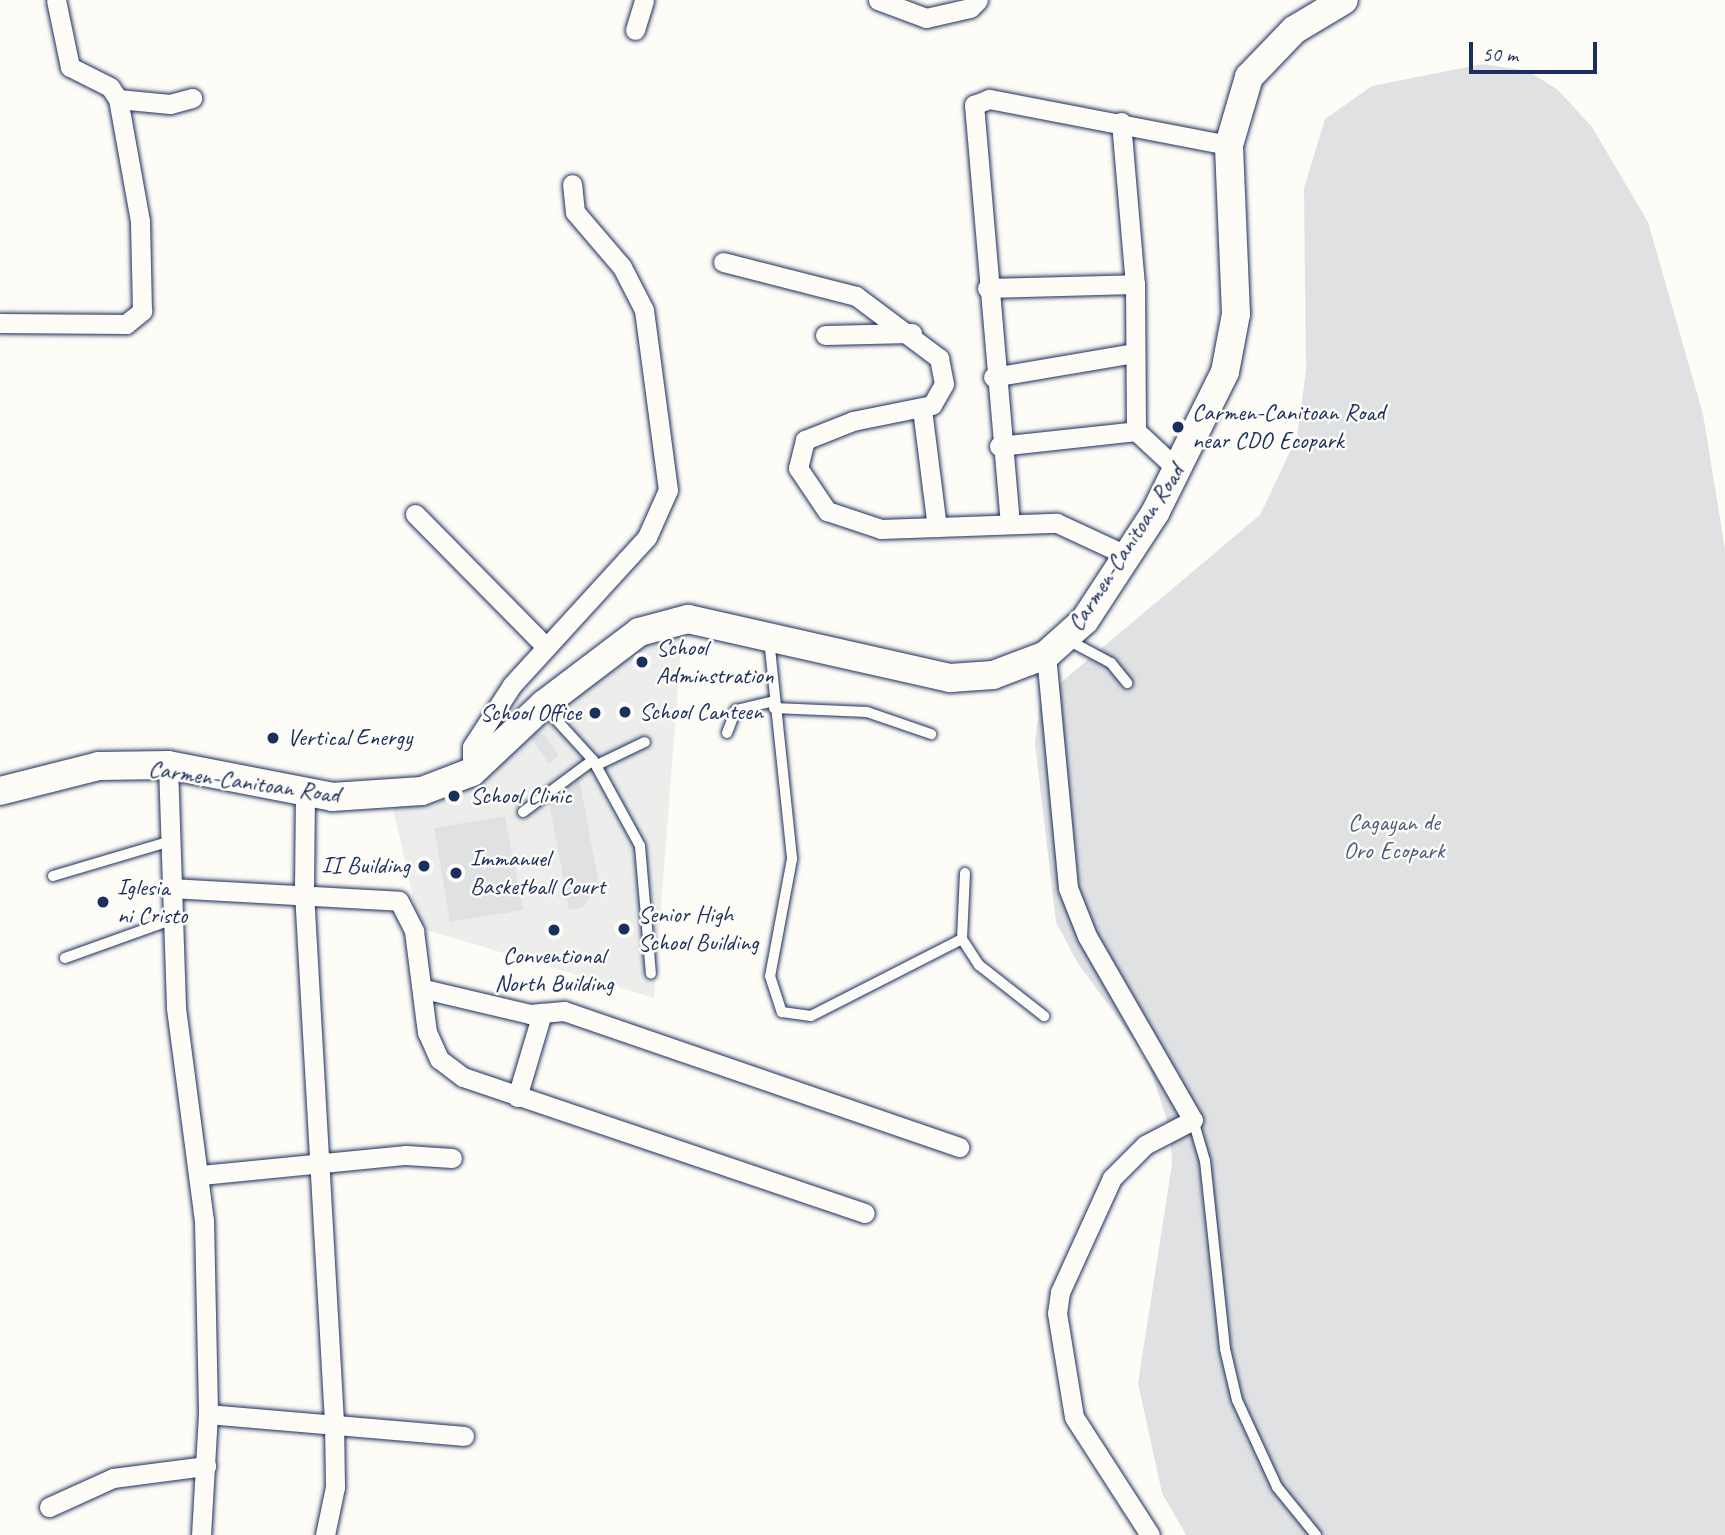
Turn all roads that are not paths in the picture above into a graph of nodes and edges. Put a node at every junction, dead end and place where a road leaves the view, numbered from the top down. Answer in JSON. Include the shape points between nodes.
{"nodes":[{"id":1,"x":56,"y":0,"type":"edge"},
{"id":2,"x":644,"y":0,"type":"edge"},
{"id":3,"x":878,"y":0,"type":"edge"},
{"id":4,"x":978,"y":0,"type":"edge"},
{"id":5,"x":1344,"y":0,"type":"edge"},
{"id":6,"x":635,"y":30,"type":"dead end"},
{"id":7,"x":192,"y":98,"type":"dead end"},
{"id":8,"x":118,"y":99,"type":"junction"},
{"id":9,"x":1121,"y":122,"type":"junction"},
{"id":10,"x":1229,"y":145,"type":"junction"},
{"id":11,"x":572,"y":184,"type":"dead end"},
{"id":12,"x":723,"y":262,"type":"dead end"},
{"id":13,"x":1135,"y":284,"type":"junction"},
{"id":14,"x":987,"y":288,"type":"junction"},
{"id":15,"x":0,"y":323,"type":"edge"},
{"id":16,"x":912,"y":334,"type":"junction"},
{"id":17,"x":825,"y":335,"type":"dead end"},
{"id":18,"x":1135,"y":353,"type":"junction"},
{"id":19,"x":993,"y":377,"type":"junction"},
{"id":20,"x":922,"y":409,"type":"junction"},
{"id":21,"x":1136,"y":430,"type":"junction"},
{"id":22,"x":999,"y":446,"type":"junction"},
{"id":23,"x":1178,"y":470,"type":"junction"},
{"id":24,"x":415,"y":514,"type":"dead end"},
{"id":25,"x":1010,"y":524,"type":"junction"},
{"id":26,"x":937,"y":527,"type":"junction"},
{"id":27,"x":1126,"y":555,"type":"junction"},
{"id":28,"x":768,"y":634,"type":"junction"},
{"id":29,"x":546,"y":647,"type":"junction"},
{"id":30,"x":1057,"y":648,"type":"junction"},
{"id":31,"x":1126,"y":683,"type":"dead end"},
{"id":32,"x":543,"y":705,"type":"junction"},
{"id":33,"x":774,"y":705,"type":"junction"},
{"id":34,"x":727,"y":733,"type":"dead end"},
{"id":35,"x":931,"y":734,"type":"dead end"},
{"id":36,"x":645,"y":742,"type":"dead end"},
{"id":37,"x":595,"y":762,"type":"junction"},
{"id":38,"x":168,"y":765,"type":"junction"},
{"id":39,"x":472,"y":772,"type":"junction"},
{"id":40,"x":0,"y":791,"type":"edge"},
{"id":41,"x":304,"y":793,"type":"junction"},
{"id":42,"x":523,"y":812,"type":"dead end"},
{"id":43,"x":171,"y":841,"type":"junction"},
{"id":44,"x":965,"y":873,"type":"dead end"},
{"id":45,"x":53,"y":876,"type":"dead end"},
{"id":46,"x":170,"y":888,"type":"junction"},
{"id":47,"x":304,"y":892,"type":"junction"},
{"id":48,"x":171,"y":920,"type":"junction"},
{"id":49,"x":962,"y":939,"type":"junction"},
{"id":50,"x":65,"y":958,"type":"dead end"},
{"id":51,"x":651,"y":974,"type":"dead end"},
{"id":52,"x":424,"y":989,"type":"junction"},
{"id":53,"x":542,"y":1013,"type":"junction"},
{"id":54,"x":1044,"y":1016,"type":"dead end"},
{"id":55,"x":517,"y":1097,"type":"junction"},
{"id":56,"x":1193,"y":1120,"type":"junction"},
{"id":57,"x":959,"y":1147,"type":"dead end"},
{"id":58,"x":452,"y":1158,"type":"dead end"},
{"id":59,"x":319,"y":1168,"type":"junction"},
{"id":60,"x":201,"y":1175,"type":"junction"},
{"id":61,"x":866,"y":1213,"type":"dead end"},
{"id":62,"x":208,"y":1414,"type":"junction"},
{"id":63,"x":334,"y":1422,"type":"junction"},
{"id":64,"x":464,"y":1436,"type":"dead end"},
{"id":65,"x":206,"y":1466,"type":"junction"},
{"id":66,"x":49,"y":1507,"type":"dead end"},
{"id":67,"x":201,"y":1535,"type":"edge"},
{"id":68,"x":325,"y":1535,"type":"edge"},
{"id":69,"x":1150,"y":1535,"type":"edge"},
{"id":70,"x":1316,"y":1535,"type":"edge"}],
"edges":[{"from":1,"to":8,"type":"street","via":[[70,67],[110,87]]},
{"from":2,"to":6,"type":"street"},
{"from":3,"to":4,"type":"street","via":[[926,18],[970,8]]},
{"from":5,"to":10,"type":"main road","name":"Carmen-Canitoan Road","via":[[1294,30],[1260,62],[1233,120]]},
{"from":7,"to":8,"type":"street","via":[[170,104]]},
{"from":8,"to":15,"type":"street","via":[[140,220],[142,311],[126,324]]},
{"from":9,"to":10,"type":"street"},
{"from":9,"to":13,"type":"street"},
{"from":9,"to":14,"type":"street","via":[[989,99],[974,105]]},
{"from":10,"to":23,"type":"main road","name":"Carmen-Canitoan Road","via":[[1236,314],[1232,347]]},
{"from":11,"to":29,"type":"street","via":[[575,212],[622,267],[644,310],[668,490],[647,537]]},
{"from":12,"to":16,"type":"street","via":[[856,296]]},
{"from":13,"to":14,"type":"street"},
{"from":13,"to":18,"type":"street"},
{"from":14,"to":19,"type":"street"},
{"from":16,"to":17,"type":"street"},
{"from":16,"to":20,"type":"street","via":[[944,370],[939,396]]},
{"from":18,"to":19,"type":"street"},
{"from":18,"to":21,"type":"street"},
{"from":19,"to":22,"type":"street"},
{"from":20,"to":26,"type":"street"},
{"from":20,"to":26,"type":"street","via":[[831,427],[805,440],[798,468],[811,495],[846,522],[881,529]]},
{"from":21,"to":22,"type":"street"},
{"from":21,"to":23,"type":"street"},
{"from":22,"to":25,"type":"street"},
{"from":23,"to":27,"type":"main road","name":"Carmen-Canitoan Road"},
{"from":24,"to":29,"type":"street"},
{"from":25,"to":26,"type":"street"},
{"from":25,"to":27,"type":"street","via":[[1068,526]]},
{"from":27,"to":30,"type":"main road","name":"Carmen-Canitoan Road"},
{"from":28,"to":30,"type":"main road","name":"Carmen-Canitoan Road","via":[[950,678],[993,675]]},
{"from":28,"to":32,"type":"main road","name":"Carmen-Canitoan Road","via":[[688,619],[656,625]]},
{"from":28,"to":33,"type":"lane"},
{"from":29,"to":39,"type":"street","via":[[512,685],[476,739]]},
{"from":30,"to":31,"type":"lane","via":[[1111,663]]},
{"from":30,"to":56,"type":"street","via":[[1068,888],[1087,936]]},
{"from":32,"to":37,"type":"lane"},
{"from":32,"to":39,"type":"main road","name":"Carmen-Canitoan Road"},
{"from":33,"to":34,"type":"lane","via":[[736,710]]},
{"from":33,"to":35,"type":"lane","via":[[867,712]]},
{"from":33,"to":49,"type":"lane","via":[[792,859],[770,976],[782,1012],[811,1016]]},
{"from":36,"to":37,"type":"lane"},
{"from":37,"to":42,"type":"lane"},
{"from":37,"to":51,"type":"lane","via":[[640,846]]},
{"from":38,"to":40,"type":"main road","name":"Carmen-Canitoan Road","via":[[99,766]]},
{"from":38,"to":41,"type":"main road","name":"Carmen-Canitoan Road"},
{"from":38,"to":43,"type":"street"},
{"from":39,"to":41,"type":"main road","name":"Carmen-Canitoan Road","via":[[385,797]]},
{"from":41,"to":47,"type":"street"},
{"from":43,"to":45,"type":"lane"},
{"from":43,"to":46,"type":"street"},
{"from":44,"to":49,"type":"lane"},
{"from":46,"to":47,"type":"street"},
{"from":46,"to":48,"type":"street"},
{"from":47,"to":52,"type":"street","via":[[400,901],[412,920]]},
{"from":47,"to":59,"type":"street"},
{"from":48,"to":50,"type":"lane"},
{"from":48,"to":60,"type":"street","via":[[186,1116]]},
{"from":49,"to":54,"type":"lane","via":[[979,965]]},
{"from":52,"to":53,"type":"street"},
{"from":52,"to":55,"type":"street","via":[[427,1032],[439,1059],[463,1077]]},
{"from":53,"to":55,"type":"street"},
{"from":53,"to":57,"type":"street","via":[[564,1011]]},
{"from":55,"to":61,"type":"street"},
{"from":56,"to":69,"type":"street","via":[[1145,1145],[1112,1178],[1060,1292],[1057,1313],[1074,1417]]},
{"from":56,"to":70,"type":"lane","via":[[1205,1161],[1225,1349],[1237,1400],[1266,1469]]},
{"from":58,"to":59,"type":"street","via":[[405,1155]]},
{"from":59,"to":60,"type":"street"},
{"from":59,"to":63,"type":"street"},
{"from":60,"to":62,"type":"street"},
{"from":62,"to":63,"type":"street"},
{"from":62,"to":65,"type":"street"},
{"from":63,"to":64,"type":"street"},
{"from":63,"to":68,"type":"street","via":[[335,1487]]},
{"from":65,"to":66,"type":"street","via":[[113,1478]]},
{"from":65,"to":67,"type":"street"}]}
